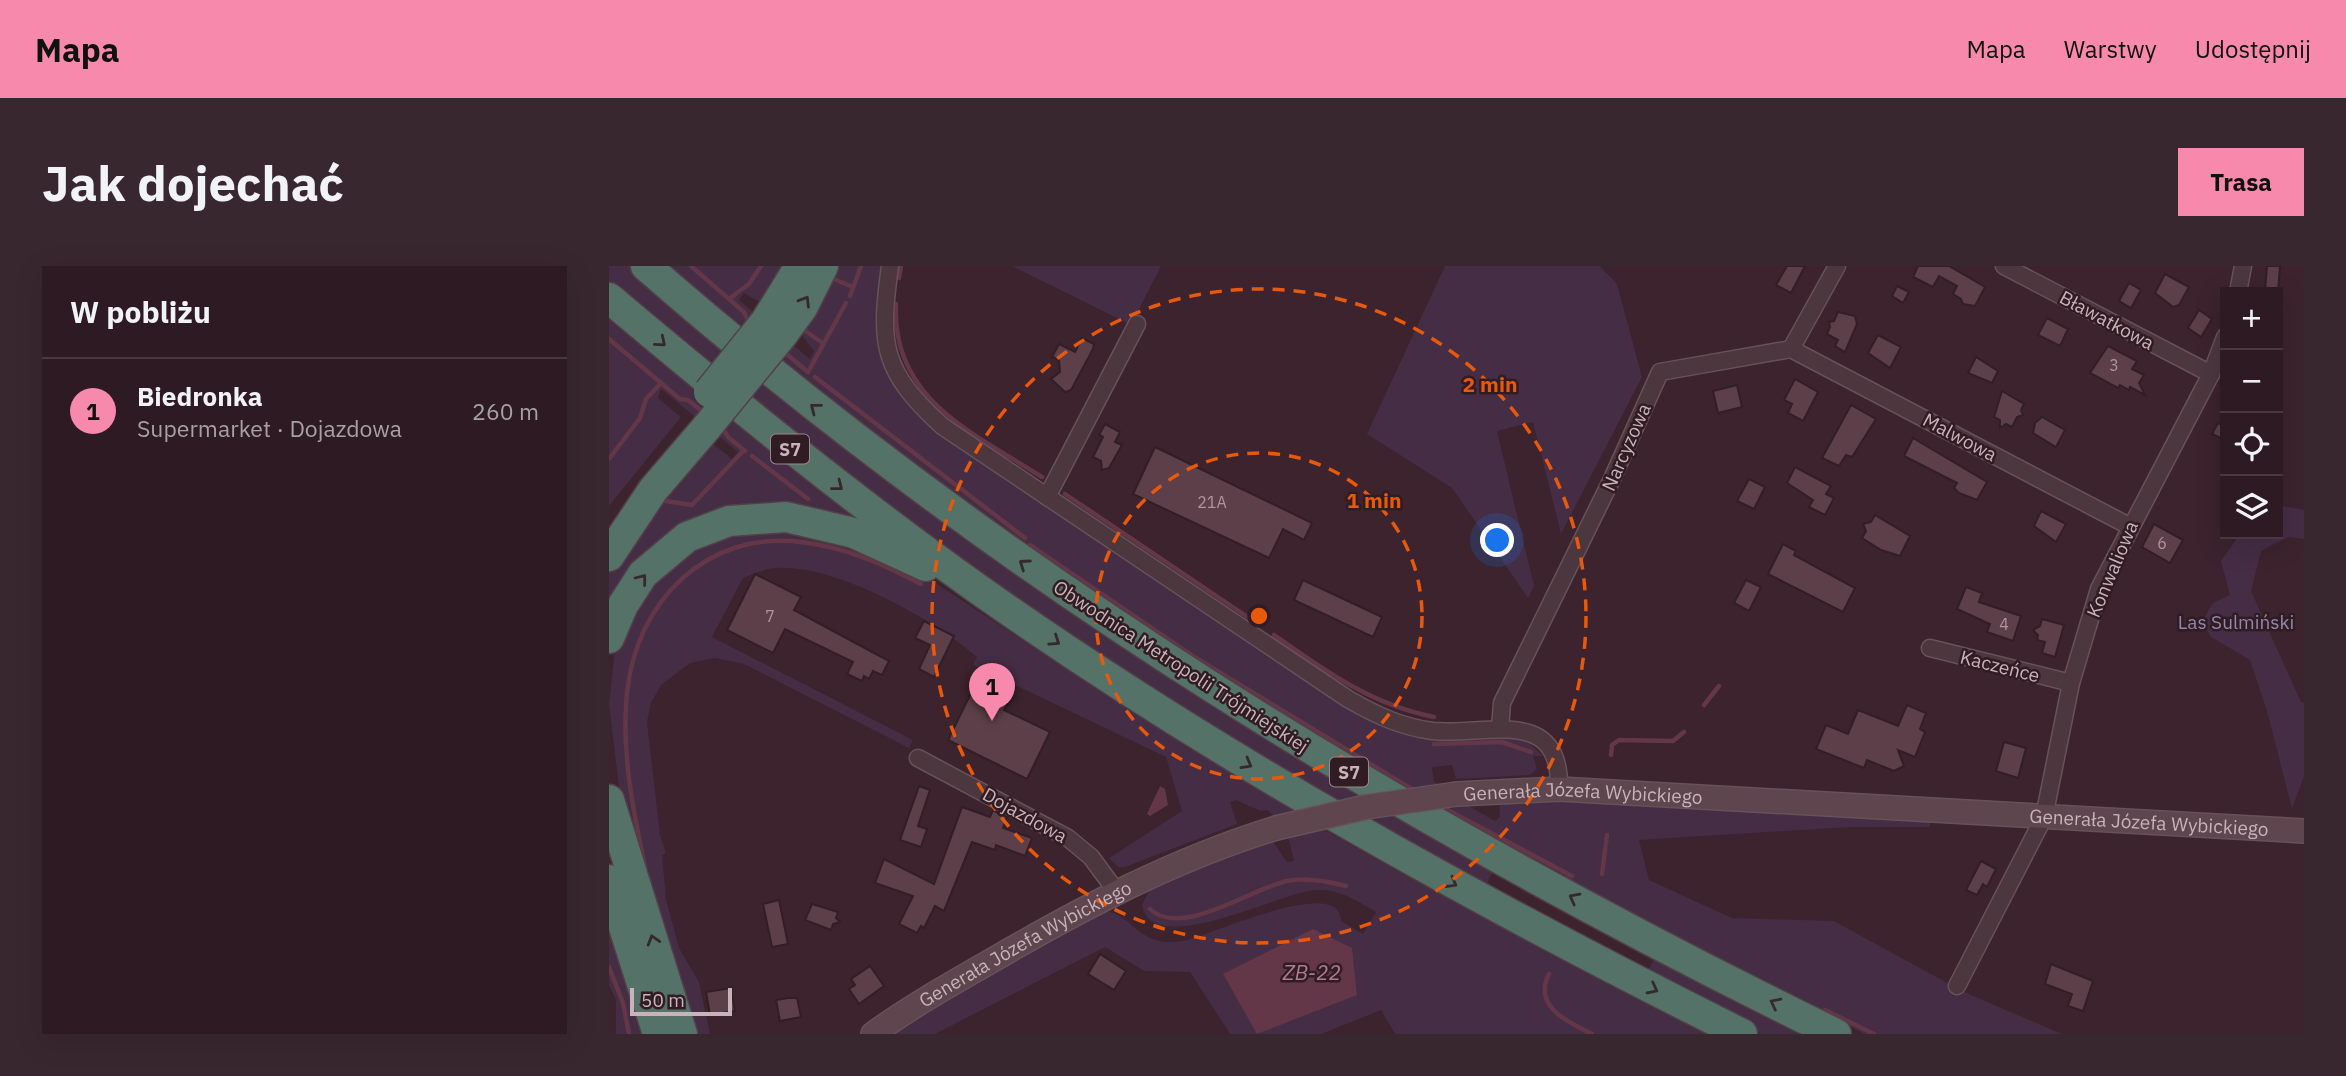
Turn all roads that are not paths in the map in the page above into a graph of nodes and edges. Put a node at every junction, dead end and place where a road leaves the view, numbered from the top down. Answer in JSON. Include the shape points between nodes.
{"nodes":[{"id":1,"x":646,"y":266,"type":"edge"},
{"id":2,"x":800,"y":266,"type":"edge"},
{"id":3,"x":823,"y":266,"type":"edge"},
{"id":4,"x":890,"y":266,"type":"edge"},
{"id":5,"x":1837,"y":266,"type":"edge"},
{"id":6,"x":2004,"y":266,"type":"edge"},
{"id":7,"x":2243,"y":266,"type":"edge"},
{"id":8,"x":2239,"y":287,"type":"edge"},
{"id":9,"x":609,"y":298,"type":"edge"},
{"id":10,"x":1137,"y":324,"type":"dead end"},
{"id":11,"x":774,"y":328,"type":"junction"},
{"id":12,"x":1791,"y":349,"type":"junction"},
{"id":13,"x":2220,"y":350,"type":"edge"},
{"id":14,"x":2211,"y":374,"type":"junction"},
{"id":15,"x":699,"y":421,"type":"junction"},
{"id":16,"x":1047,"y":497,"type":"junction"},
{"id":17,"x":609,"y":517,"type":"edge"},
{"id":18,"x":2129,"y":526,"type":"junction"},
{"id":19,"x":609,"y":556,"type":"edge"},
{"id":20,"x":979,"y":589,"type":"junction"},
{"id":21,"x":609,"y":638,"type":"edge"},
{"id":22,"x":1930,"y":648,"type":"dead end"},
{"id":23,"x":2071,"y":683,"type":"junction"},
{"id":24,"x":1500,"y":729,"type":"junction"},
{"id":25,"x":918,"y":758,"type":"dead end"},
{"id":26,"x":1559,"y":789,"type":"junction"},
{"id":27,"x":609,"y":800,"type":"edge"},
{"id":28,"x":2044,"y":817,"type":"junction"},
{"id":29,"x":2304,"y":831,"type":"edge"},
{"id":30,"x":609,"y":880,"type":"edge"},
{"id":31,"x":1116,"y":891,"type":"junction"},
{"id":32,"x":1957,"y":986,"type":"dead end"},
{"id":33,"x":658,"y":1034,"type":"edge"},
{"id":34,"x":682,"y":1034,"type":"edge"},
{"id":35,"x":873,"y":1034,"type":"edge"},
{"id":36,"x":1742,"y":1034,"type":"edge"},
{"id":37,"x":1836,"y":1034,"type":"edge"}],
"edges":[{"from":37,"to":1,"type":"highway","name":"Obwodnica Metropolii Trójmiejskiej","number":"S7","one_way":true,"via":[[1418,813],[1276,730],[1031,569],[888,465],[786,386]]},
{"from":2,"to":11,"type":"highway"},
{"from":11,"to":3,"type":"highway","one_way":true,"via":[[802,308]]},
{"from":4,"to":16,"type":"street","via":[[885,342],[910,397],[942,426]]},
{"from":5,"to":12,"type":"street"},
{"from":6,"to":14,"type":"street","name":"Bławatkowa"},
{"from":7,"to":8,"type":"street"},
{"from":9,"to":20,"type":"highway","number":"S7","one_way":true,"via":[[760,426]]},
{"from":10,"to":16,"type":"street"},
{"from":11,"to":15,"type":"highway","bridge":true},
{"from":12,"to":18,"type":"street","name":"Malwowa"},
{"from":12,"to":24,"type":"street","name":"Narcyzowa","via":[[1660,372],[1502,704]]},
{"from":13,"to":14,"type":"street","name":"Konwaliowa"},
{"from":14,"to":18,"type":"street","name":"Konwaliowa"},
{"from":15,"to":17,"type":"highway"},
{"from":15,"to":19,"type":"highway"},
{"from":16,"to":24,"type":"street","via":[[1383,718],[1431,730]]},
{"from":18,"to":23,"type":"street","name":"Konwaliowa","via":[[2099,589]]},
{"from":21,"to":20,"type":"highway","one_way":true,"via":[[643,574],[687,537],[729,521],[786,517],[854,533]]},
{"from":20,"to":36,"type":"highway","number":"S7","one_way":true,"via":[[1243,762],[1479,898]]},
{"from":22,"to":23,"type":"street","name":"Kaczeńce"},
{"from":23,"to":28,"type":"street","name":"Konwaliowa"},
{"from":24,"to":26,"type":"street","via":[[1539,737],[1553,751]]},
{"from":25,"to":31,"type":"street","name":"Dojazdowa","via":[[1068,838],[1091,857]]},
{"from":26,"to":28,"type":"main road","name":"Generała Józefa Wybickiego"},
{"from":26,"to":31,"type":"main road","name":"Generała Józefa Wybickiego","bridge":true,"via":[[1457,794],[1366,807],[1243,838]]},
{"from":34,"to":27,"type":"highway","one_way":true},
{"from":28,"to":29,"type":"main road","name":"Generała Józefa Wybickiego"},
{"from":28,"to":32,"type":"street","name":"Konwaliowa"},
{"from":30,"to":33,"type":"highway"},
{"from":31,"to":35,"type":"main road","name":"Generała Józefa Wybickiego"}]}
